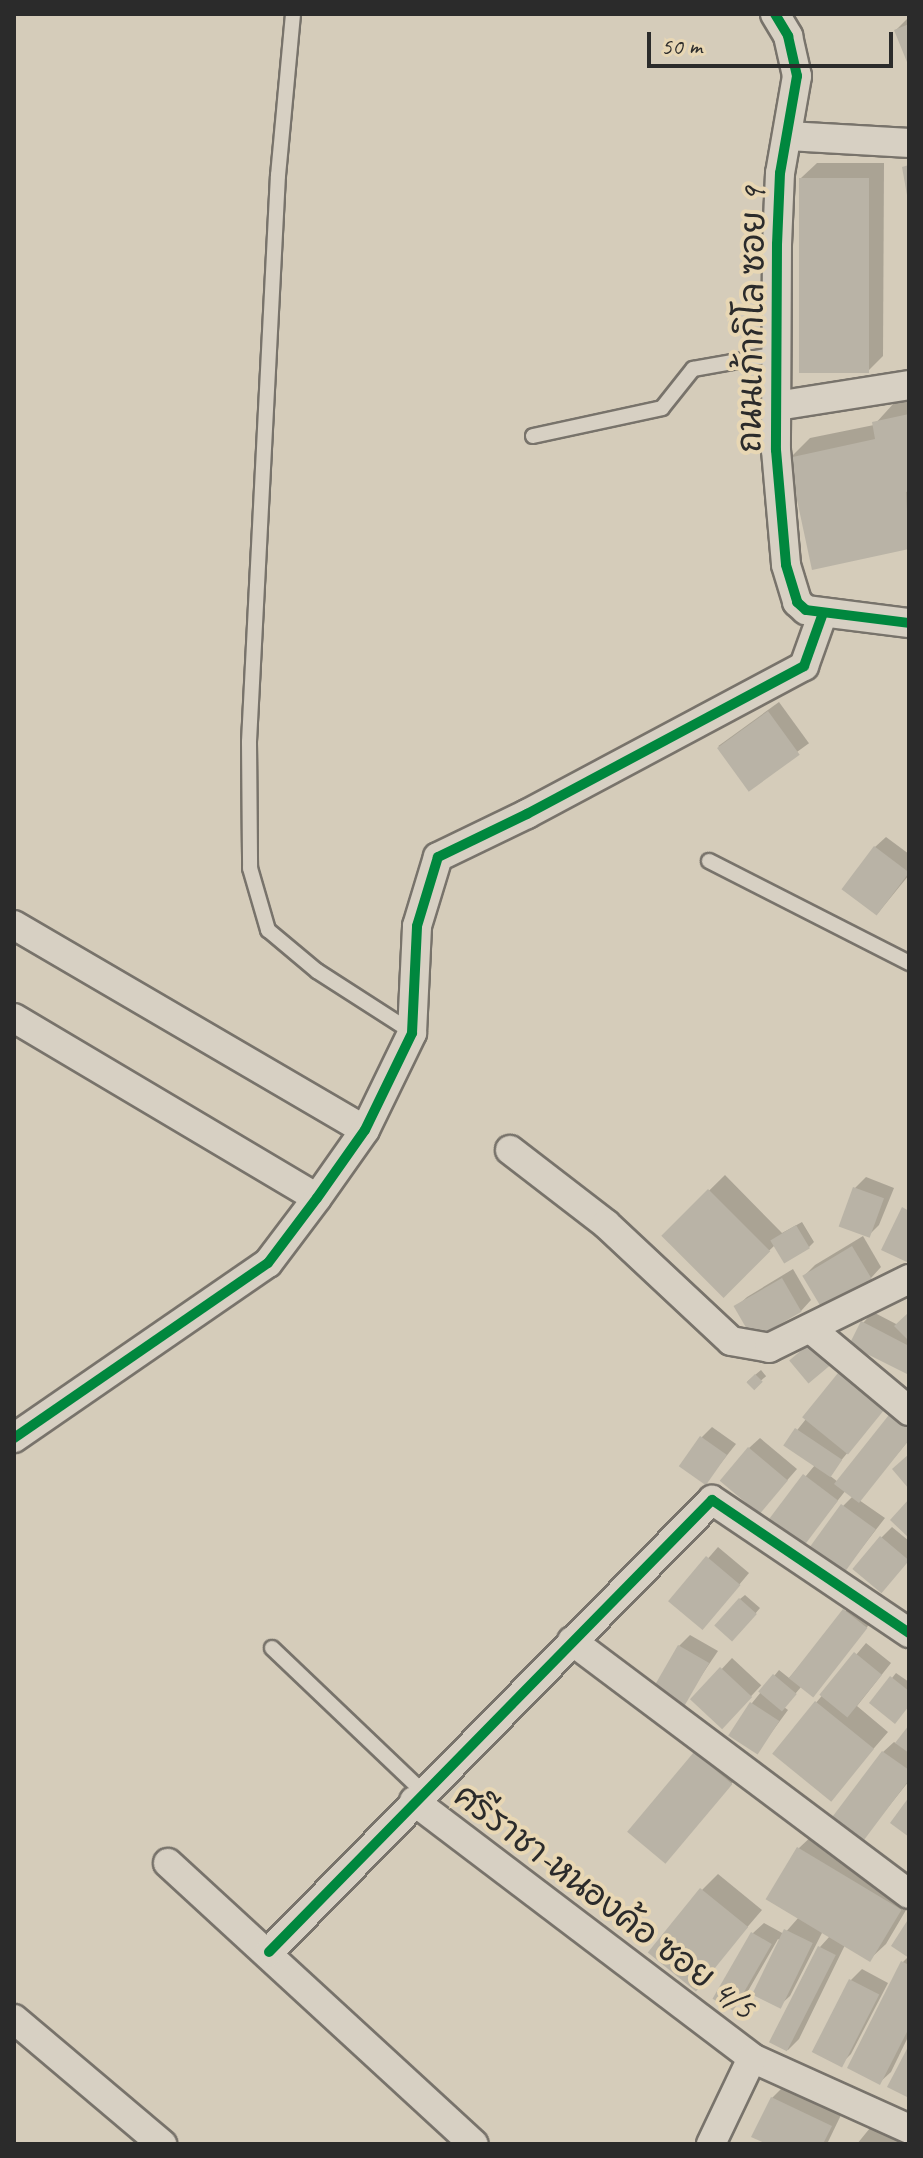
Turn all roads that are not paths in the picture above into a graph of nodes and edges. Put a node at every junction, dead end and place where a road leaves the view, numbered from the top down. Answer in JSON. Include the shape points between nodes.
{"nodes":[{"id":1,"x":293,"y":14,"type":"edge"},
{"id":2,"x":775,"y":14,"type":"edge"},
{"id":3,"x":789,"y":136,"type":"junction"},
{"id":4,"x":909,"y":143,"type":"edge"},
{"id":5,"x":777,"y":354,"type":"junction"},
{"id":6,"x":909,"y":385,"type":"edge"},
{"id":7,"x":777,"y":406,"type":"junction"},
{"id":8,"x":533,"y":436,"type":"dead end"},
{"id":9,"x":823,"y":613,"type":"junction"},
{"id":10,"x":909,"y":623,"type":"edge"},
{"id":11,"x":709,"y":861,"type":"dead end"},
{"id":12,"x":14,"y":925,"type":"edge"},
{"id":13,"x":909,"y":963,"type":"edge"},
{"id":14,"x":14,"y":1018,"type":"edge"},
{"id":15,"x":412,"y":1033,"type":"junction"},
{"id":16,"x":365,"y":1130,"type":"junction"},
{"id":17,"x":510,"y":1150,"type":"dead end"},
{"id":18,"x":317,"y":1198,"type":"junction"},
{"id":19,"x":909,"y":1279,"type":"edge"},
{"id":20,"x":811,"y":1329,"type":"junction"},
{"id":21,"x":909,"y":1411,"type":"edge"},
{"id":22,"x":14,"y":1438,"type":"edge"},
{"id":23,"x":909,"y":1633,"type":"edge"},
{"id":24,"x":572,"y":1641,"type":"junction"},
{"id":25,"x":272,"y":1648,"type":"dead end"},
{"id":26,"x":418,"y":1796,"type":"junction"},
{"id":27,"x":168,"y":1863,"type":"dead end"},
{"id":28,"x":909,"y":1894,"type":"edge"},
{"id":29,"x":269,"y":1952,"type":"junction"},
{"id":30,"x":14,"y":2019,"type":"edge"},
{"id":31,"x":752,"y":2058,"type":"junction"},
{"id":32,"x":909,"y":2129,"type":"edge"},
{"id":33,"x":162,"y":2144,"type":"edge"},
{"id":34,"x":474,"y":2144,"type":"edge"},
{"id":35,"x":711,"y":2144,"type":"edge"}],
"edges":[{"from":1,"to":15,"type":"lane","via":[[278,175],[249,742],[250,868],[268,930],[317,971]]},
{"from":2,"to":3,"type":"street","name":"ถนนเก้ากิโล ซอย 9","via":[[795,56]]},
{"from":3,"to":4,"type":"street"},
{"from":3,"to":5,"type":"street","name":"ถนนเก้ากิโล ซอย 9","via":[[780,173]]},
{"from":5,"to":7,"type":"street","name":"ถนนเก้ากิโล ซอย 9"},
{"from":5,"to":8,"type":"lane","via":[[693,369],[662,408]]},
{"from":6,"to":7,"type":"street"},
{"from":7,"to":9,"type":"street","name":"ถนนเก้ากิโล ซอย 9","via":[[786,565],[797,602]]},
{"from":9,"to":10,"type":"street"},
{"from":9,"to":15,"type":"street","via":[[804,666],[438,857],[417,926]]},
{"from":11,"to":13,"type":"lane"},
{"from":12,"to":16,"type":"street"},
{"from":14,"to":18,"type":"street"},
{"from":15,"to":16,"type":"street"},
{"from":16,"to":18,"type":"street"},
{"from":17,"to":20,"type":"street","via":[[606,1224],[731,1341],[769,1348]]},
{"from":18,"to":22,"type":"street","via":[[268,1263]]},
{"from":19,"to":20,"type":"street"},
{"from":20,"to":21,"type":"street"},
{"from":23,"to":24,"type":"street","via":[[712,1500]]},
{"from":24,"to":26,"type":"street"},
{"from":24,"to":28,"type":"street"},
{"from":25,"to":26,"type":"lane"},
{"from":26,"to":29,"type":"street"},
{"from":26,"to":31,"type":"street","name":"ศรีราชา-หนองค้อ ซอย 4/5"},
{"from":27,"to":29,"type":"street"},
{"from":29,"to":34,"type":"street"},
{"from":30,"to":33,"type":"street"},
{"from":31,"to":32,"type":"street","name":"ศรีราชา-หนองค้อ ซอย 4/5"},
{"from":31,"to":35,"type":"street"}]}
